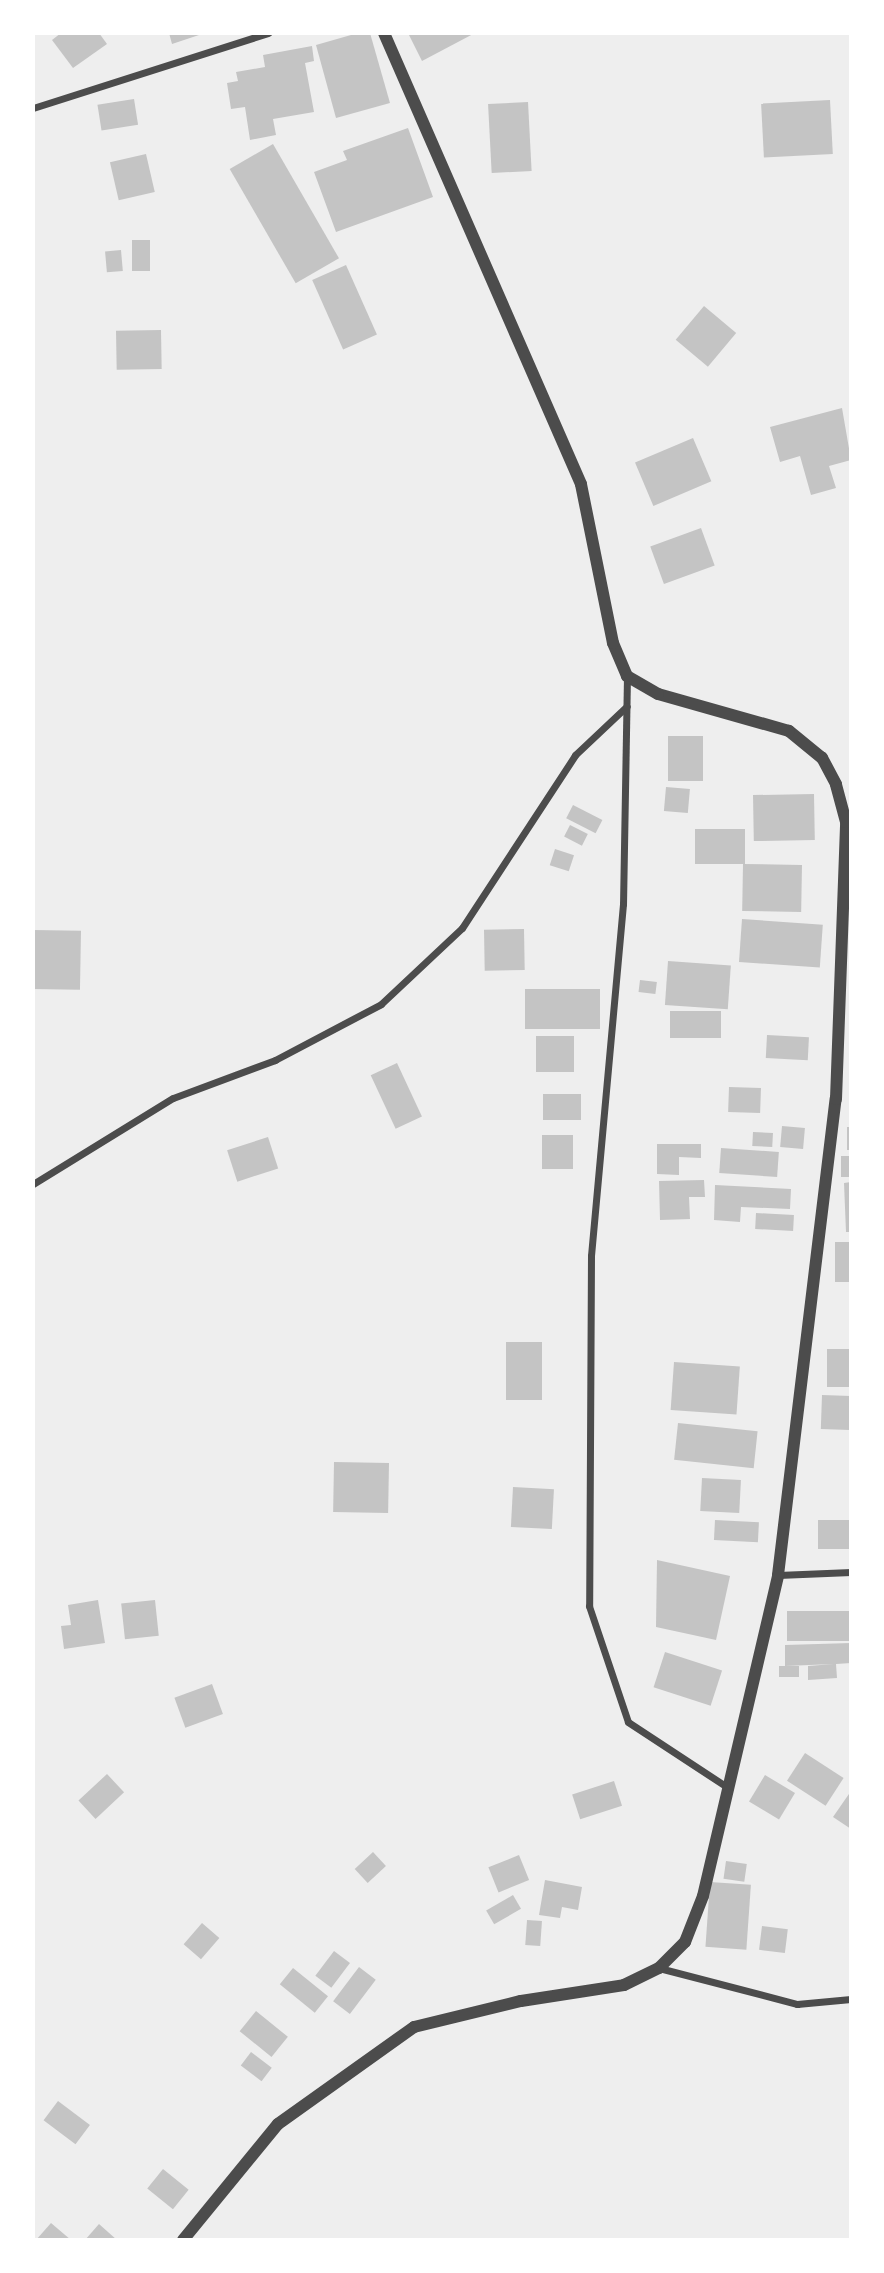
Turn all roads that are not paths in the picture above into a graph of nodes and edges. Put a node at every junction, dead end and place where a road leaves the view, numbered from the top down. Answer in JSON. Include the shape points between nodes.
{"nodes":[{"id":1,"x":268,"y":33,"type":"edge"},
{"id":2,"x":384,"y":33,"type":"edge"},
{"id":3,"x":33,"y":108,"type":"edge"},
{"id":4,"x":627,"y":676,"type":"junction"},
{"id":5,"x":627,"y":706,"type":"junction"},
{"id":6,"x":33,"y":1184,"type":"edge"},
{"id":7,"x":851,"y":1572,"type":"edge"},
{"id":8,"x":778,"y":1575,"type":"junction"},
{"id":9,"x":724,"y":1784,"type":"junction"},
{"id":10,"x":659,"y":1968,"type":"junction"},
{"id":11,"x":851,"y":1999,"type":"edge"},
{"id":12,"x":183,"y":2240,"type":"edge"}],
"edges":[{"from":1,"to":3,"type":"street"},
{"from":2,"to":4,"type":"street","via":[[581,484],[613,643]]},
{"from":4,"to":5,"type":"street"},
{"from":4,"to":8,"type":"street","via":[[658,694],[789,731],[822,758],[846,822],[836,1099]]},
{"from":5,"to":6,"type":"street","via":[[575,755],[463,928],[381,1003],[275,1060],[173,1098]]},
{"from":5,"to":9,"type":"street","via":[[623,904],[591,1256],[589,1606],[628,1722]]},
{"from":7,"to":8,"type":"street"},
{"from":8,"to":9,"type":"street"},
{"from":9,"to":10,"type":"street","via":[[703,1896],[685,1942]]},
{"from":10,"to":11,"type":"street","via":[[797,2004]]},
{"from":10,"to":12,"type":"street","via":[[624,1986],[521,2001],[414,2028],[278,2124]]}]}
